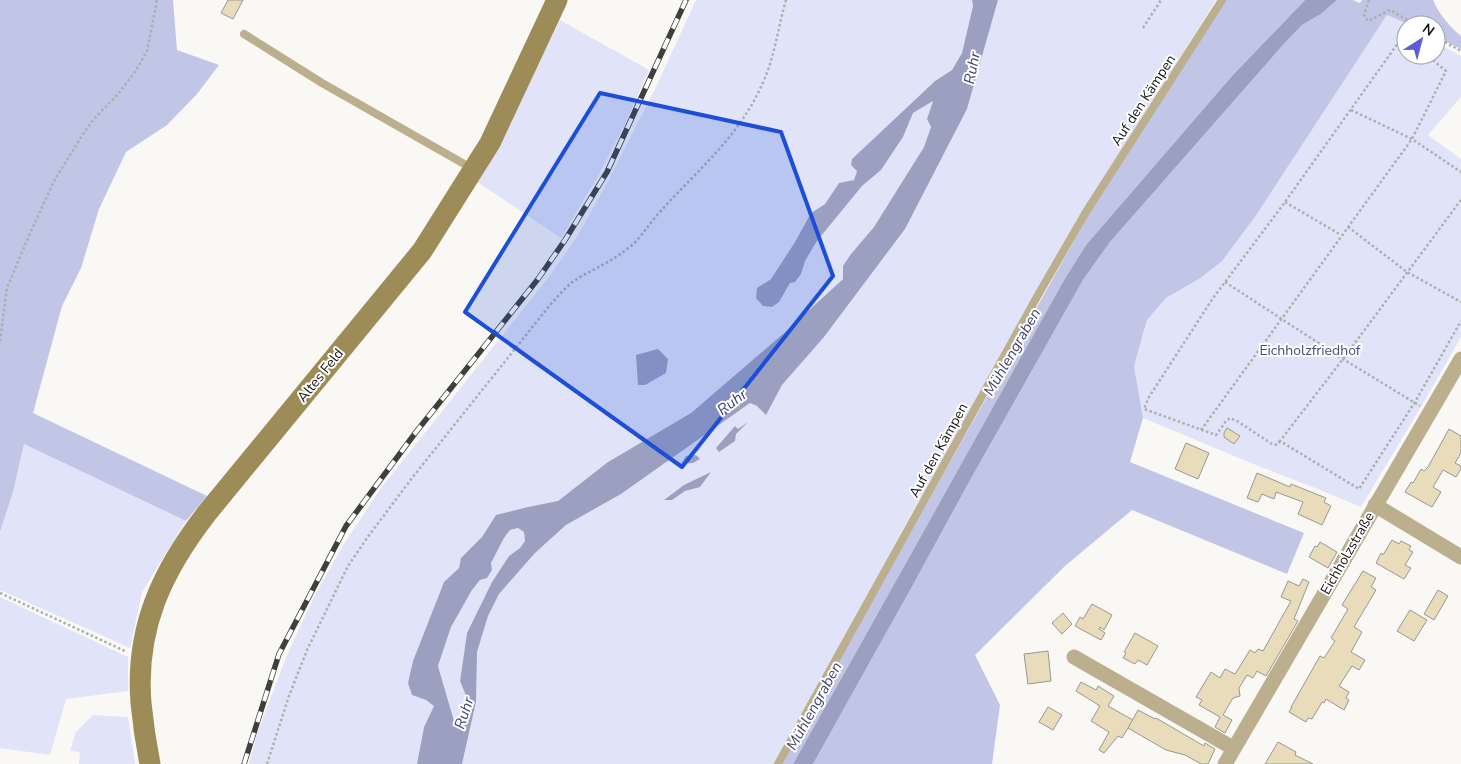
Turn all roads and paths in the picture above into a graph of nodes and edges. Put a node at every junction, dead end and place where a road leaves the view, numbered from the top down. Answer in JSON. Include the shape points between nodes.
{"nodes":[{"id":1,"x":157,"y":0,"type":"edge"},
{"id":2,"x":557,"y":0,"type":"edge"},
{"id":3,"x":786,"y":0,"type":"edge"},
{"id":4,"x":1161,"y":0,"type":"edge"},
{"id":5,"x":1222,"y":0,"type":"edge"},
{"id":6,"x":1369,"y":0,"type":"edge"},
{"id":7,"x":1399,"y":15,"type":"edge"},
{"id":8,"x":1143,"y":28,"type":"dead end"},
{"id":9,"x":244,"y":34,"type":"dead end"},
{"id":10,"x":1446,"y":43,"type":"edge"},
{"id":11,"x":1396,"y":46,"type":"edge"},
{"id":12,"x":1461,"y":51,"type":"edge"},
{"id":13,"x":1439,"y":65,"type":"edge"},
{"id":14,"x":1351,"y":110,"type":"junction"},
{"id":15,"x":1412,"y":139,"type":"junction"},
{"id":16,"x":474,"y":169,"type":"junction"},
{"id":17,"x":1461,"y":172,"type":"edge"},
{"id":18,"x":1461,"y":200,"type":"edge"},
{"id":19,"x":1285,"y":202,"type":"junction"},
{"id":20,"x":1348,"y":227,"type":"junction"},
{"id":21,"x":1342,"y":235,"type":"junction"},
{"id":22,"x":1407,"y":272,"type":"junction"},
{"id":23,"x":1225,"y":282,"type":"junction"},
{"id":24,"x":1461,"y":302,"type":"edge"},
{"id":25,"x":1281,"y":319,"type":"junction"},
{"id":26,"x":1461,"y":321,"type":"edge"},
{"id":27,"x":0,"y":341,"type":"edge"},
{"id":28,"x":1343,"y":359,"type":"junction"},
{"id":29,"x":1461,"y":359,"type":"edge"},
{"id":30,"x":1415,"y":402,"type":"junction"},
{"id":31,"x":1430,"y":412,"type":"junction"},
{"id":32,"x":1201,"y":430,"type":"junction"},
{"id":33,"x":1280,"y":442,"type":"junction"},
{"id":34,"x":1374,"y":505,"type":"junction"},
{"id":35,"x":1461,"y":557,"type":"edge"},
{"id":36,"x":0,"y":593,"type":"edge"},
{"id":37,"x":1074,"y":657,"type":"dead end"},
{"id":38,"x":142,"y":658,"type":"junction"},
{"id":39,"x":1233,"y":748,"type":"junction"},
{"id":40,"x":150,"y":764,"type":"edge"},
{"id":41,"x":267,"y":764,"type":"edge"},
{"id":42,"x":778,"y":764,"type":"edge"},
{"id":43,"x":1225,"y":764,"type":"edge"}],
"edges":[{"from":1,"to":27,"type":"path","via":[[147,51],[130,79],[93,120],[54,181],[8,288]]},
{"from":2,"to":16,"type":"main road","name":"Altes Feld","via":[[490,143]]},
{"from":3,"to":41,"type":"path","via":[[773,56],[754,102],[739,126],[634,244],[580,277],[550,305],[367,538],[348,566],[307,650]]},
{"from":4,"to":8,"type":"path"},
{"from":5,"to":42,"type":"lane","name":"Auf den Kämpen","via":[[1086,212]]},
{"from":6,"to":7,"type":"path","via":[[1364,15],[1368,21],[1390,10]]},
{"from":9,"to":16,"type":"lane","via":[[322,84]]},
{"from":10,"to":12,"type":"path"},
{"from":11,"to":14,"type":"path"},
{"from":13,"to":15,"type":"path","via":[[1446,71]]},
{"from":14,"to":15,"type":"path"},
{"from":14,"to":19,"type":"path"},
{"from":15,"to":17,"type":"path"},
{"from":15,"to":20,"type":"path"},
{"from":16,"to":38,"type":"main road","name":"Altes Feld","via":[[422,251],[181,547],[154,603]]},
{"from":18,"to":22,"type":"path"},
{"from":19,"to":21,"type":"path"},
{"from":19,"to":23,"type":"path"},
{"from":20,"to":21,"type":"path"},
{"from":20,"to":22,"type":"path"},
{"from":21,"to":25,"type":"path"},
{"from":22,"to":24,"type":"path"},
{"from":22,"to":28,"type":"path"},
{"from":23,"to":25,"type":"path"},
{"from":23,"to":32,"type":"path","via":[[1144,409]]},
{"from":25,"to":28,"type":"path"},
{"from":25,"to":32,"type":"path"},
{"from":26,"to":30,"type":"path"},
{"from":28,"to":30,"type":"path"},
{"from":28,"to":33,"type":"path"},
{"from":29,"to":31,"type":"street","name":"Eichholzstraße"},
{"from":30,"to":31,"type":"path"},
{"from":30,"to":33,"type":"path","via":[[1359,489]]},
{"from":31,"to":34,"type":"street","name":"Eichholzstraße"},
{"from":32,"to":33,"type":"path","via":[[1216,436],[1230,418],[1272,444]]},
{"from":34,"to":35,"type":"street"},
{"from":34,"to":39,"type":"street","name":"Eichholzstraße"},
{"from":36,"to":38,"type":"path"},
{"from":37,"to":39,"type":"street"},
{"from":38,"to":40,"type":"main road","name":"Altes Feld","via":[[141,703]]},
{"from":39,"to":43,"type":"street","name":"Eichholzstraße"}]}
